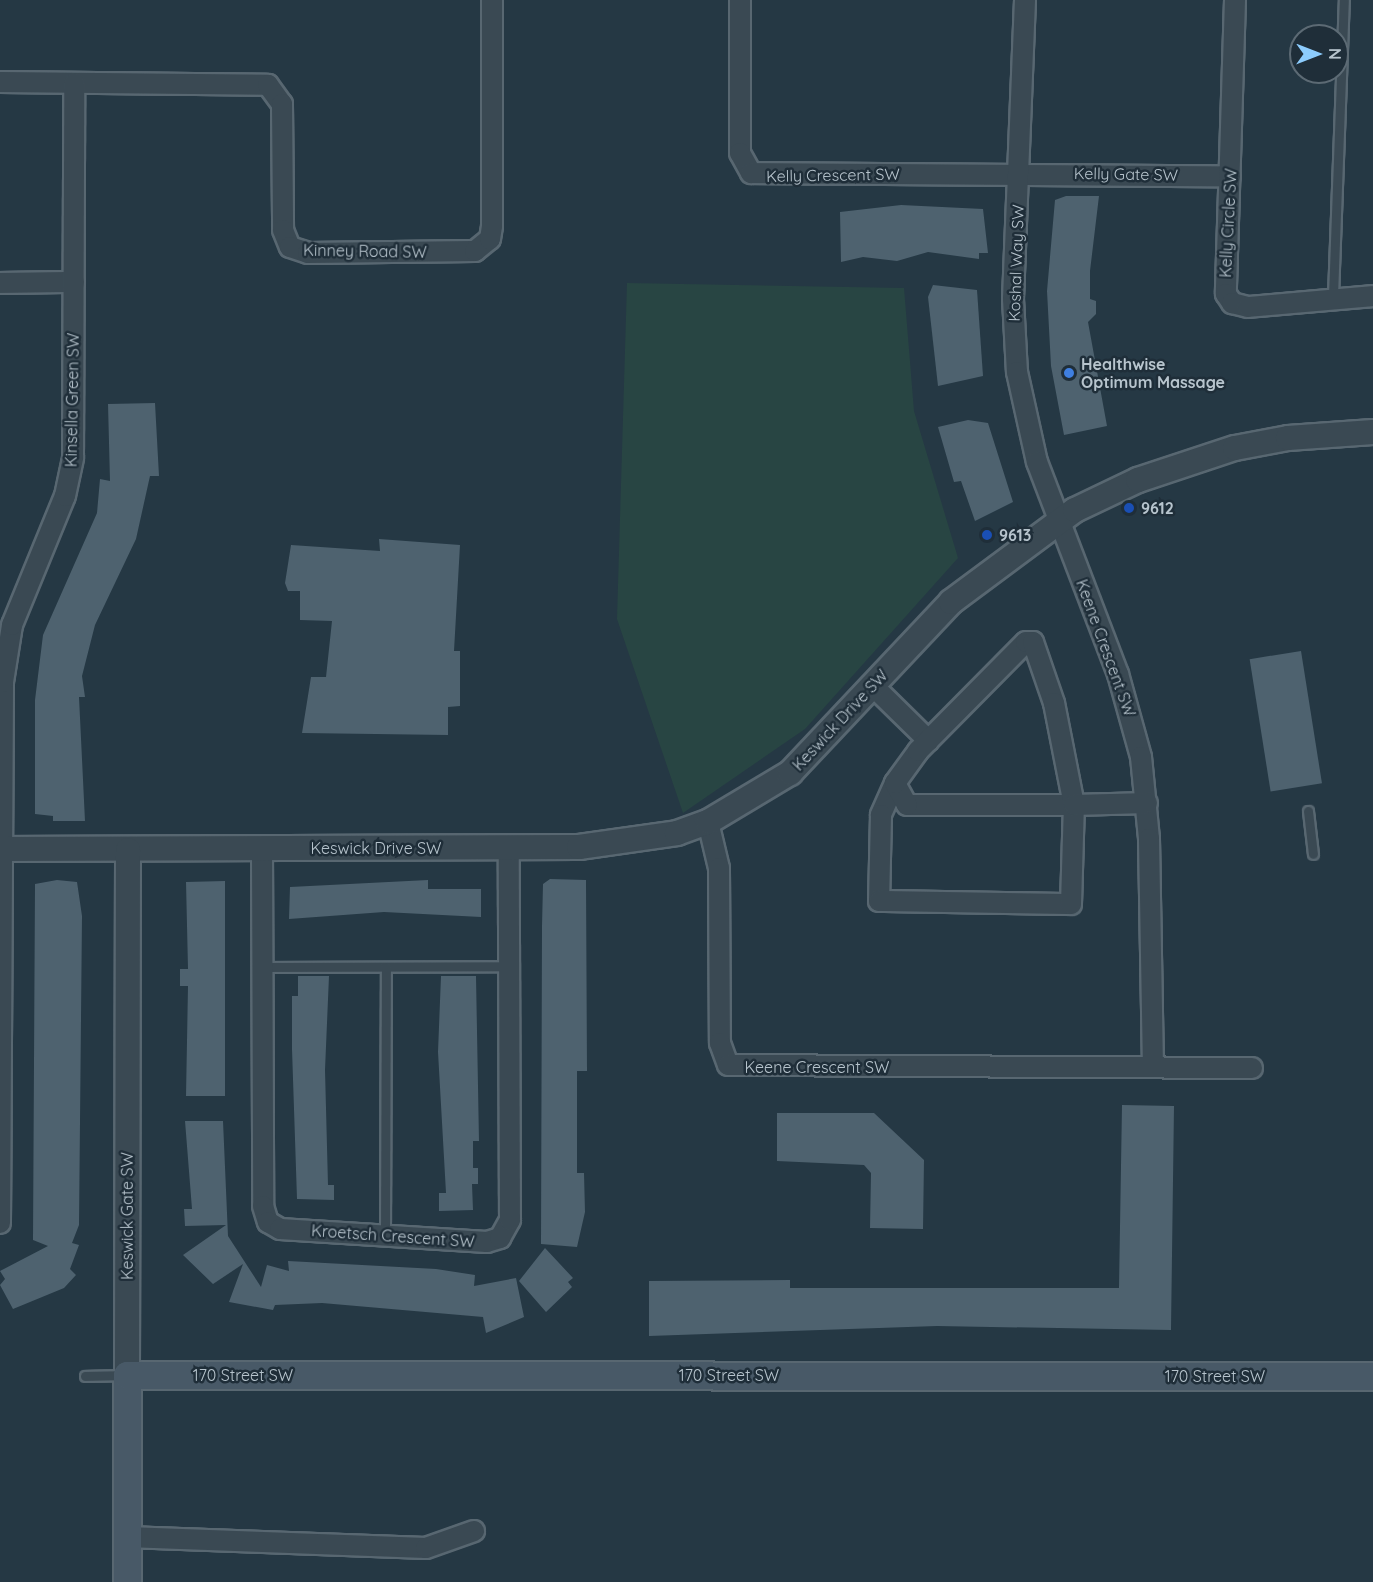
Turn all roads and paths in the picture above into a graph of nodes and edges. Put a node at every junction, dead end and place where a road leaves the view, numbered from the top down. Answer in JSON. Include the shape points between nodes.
{"nodes":[{"id":1,"x":492,"y":0,"type":"edge"},
{"id":2,"x":740,"y":0,"type":"edge"},
{"id":3,"x":1025,"y":0,"type":"edge"},
{"id":4,"x":1234,"y":0,"type":"edge"},
{"id":5,"x":1344,"y":0,"type":"edge"},
{"id":6,"x":0,"y":82,"type":"edge"},
{"id":7,"x":74,"y":83,"type":"junction"},
{"id":8,"x":1021,"y":172,"type":"junction"},
{"id":9,"x":1230,"y":176,"type":"junction"},
{"id":10,"x":74,"y":282,"type":"junction"},
{"id":11,"x":0,"y":283,"type":"edge"},
{"id":12,"x":1373,"y":296,"type":"edge"},
{"id":13,"x":1333,"y":297,"type":"junction"},
{"id":14,"x":1373,"y":432,"type":"edge"},
{"id":15,"x":1059,"y":520,"type":"junction"},
{"id":16,"x":4,"y":640,"type":"edge"},
{"id":17,"x":873,"y":686,"type":"junction"},
{"id":18,"x":929,"y":741,"type":"junction"},
{"id":19,"x":2,"y":742,"type":"edge"},
{"id":20,"x":895,"y":783,"type":"junction"},
{"id":21,"x":1147,"y":803,"type":"junction"},
{"id":22,"x":1074,"y":805,"type":"junction"},
{"id":23,"x":1308,"y":811,"type":"dead end"},
{"id":24,"x":708,"y":822,"type":"junction"},
{"id":25,"x":509,"y":848,"type":"junction"},
{"id":26,"x":1,"y":849,"type":"edge"},
{"id":27,"x":262,"y":849,"type":"junction"},
{"id":28,"x":128,"y":850,"type":"junction"},
{"id":29,"x":1314,"y":854,"type":"dead end"},
{"id":30,"x":1,"y":955,"type":"edge"},
{"id":31,"x":509,"y":966,"type":"junction"},
{"id":32,"x":262,"y":967,"type":"junction"},
{"id":33,"x":386,"y":967,"type":"junction"},
{"id":34,"x":1153,"y":1067,"type":"junction"},
{"id":35,"x":1252,"y":1068,"type":"dead end"},
{"id":36,"x":0,"y":1223,"type":"edge"},
{"id":37,"x":385,"y":1233,"type":"junction"},
{"id":38,"x":85,"y":1376,"type":"dead end"},
{"id":39,"x":127,"y":1376,"type":"junction"},
{"id":40,"x":1373,"y":1376,"type":"edge"},
{"id":41,"x":474,"y":1531,"type":"dead end"},
{"id":42,"x":127,"y":1538,"type":"junction"},
{"id":43,"x":127,"y":1582,"type":"edge"}],
"edges":[{"from":1,"to":7,"type":"street","name":"Kinney Road SW","via":[[492,226],[490,239],[475,251],[308,253],[290,247],[283,230],[282,104],[268,85]]},
{"from":2,"to":8,"type":"street","name":"Kelly Crescent SW","via":[[740,153],[751,174]]},
{"from":3,"to":8,"type":"street","name":"Koshal Way SW"},
{"from":4,"to":9,"type":"street","name":"Kelly Circle SW"},
{"from":5,"to":13,"type":"lane"},
{"from":6,"to":7,"type":"street","name":"Kinney Road SW"},
{"from":7,"to":10,"type":"street","name":"Kinsella Green SW"},
{"from":8,"to":9,"type":"street","name":"Kelly Gate SW"},
{"from":8,"to":15,"type":"street","name":"Koshal Way SW","via":[[1013,299],[1017,372],[1028,431]]},
{"from":9,"to":13,"type":"street","name":"Kelly Circle SW","via":[[1225,280],[1232,303],[1248,307]]},
{"from":10,"to":11,"type":"street"},
{"from":10,"to":16,"type":"street","name":"Kinsella Green SW","via":[[70,476]]},
{"from":12,"to":13,"type":"street","name":"Kelly Circle SW"},
{"from":14,"to":15,"type":"street","name":"Keswick Drive SW","via":[[1288,438],[1234,448],[1138,480]]},
{"from":15,"to":17,"type":"street","name":"Keswick Drive SW","via":[[951,602]]},
{"from":15,"to":21,"type":"street","name":"Keene Crescent SW","via":[[1129,704]]},
{"from":16,"to":19,"type":"street","name":"Kinsella Green SW"},
{"from":17,"to":18,"type":"street"},
{"from":17,"to":24,"type":"street","name":"Keswick Drive SW","via":[[789,773]]},
{"from":18,"to":20,"type":"street"},
{"from":18,"to":22,"type":"street","via":[[1026,642],[1032,642],[1054,703]]},
{"from":19,"to":26,"type":"street","name":"Kinsella Green SW"},
{"from":20,"to":22,"type":"street","via":[[907,805]]},
{"from":20,"to":22,"type":"street","via":[[881,815],[879,901],[1071,904]]},
{"from":21,"to":22,"type":"street"},
{"from":21,"to":34,"type":"street","name":"Keene Crescent SW"},
{"from":23,"to":29,"type":"lane"},
{"from":24,"to":25,"type":"street","name":"Keswick Drive SW","via":[[607,846]]},
{"from":24,"to":34,"type":"street","name":"Keene Crescent SW","via":[[719,868],[720,1042],[728,1065]]},
{"from":25,"to":27,"type":"street","name":"Keswick Drive SW"},
{"from":25,"to":31,"type":"street","name":"Kroetsch Crescent SW"},
{"from":26,"to":28,"type":"street","name":"Keswick Drive SW"},
{"from":26,"to":30,"type":"street","name":"Kinsella Green SW"},
{"from":27,"to":28,"type":"street","name":"Keswick Drive SW"},
{"from":27,"to":32,"type":"street","name":"Kroetsch Crescent SW"},
{"from":28,"to":39,"type":"street","name":"Keswick Gate SW"},
{"from":30,"to":36,"type":"street","name":"Kinsella Green SW"},
{"from":31,"to":33,"type":"lane"},
{"from":31,"to":37,"type":"street","name":"Kroetsch Crescent SW","via":[[508,1228],[487,1242]]},
{"from":32,"to":33,"type":"lane"},
{"from":32,"to":37,"type":"street","name":"Kroetsch Crescent SW","via":[[264,1215],[280,1229]]},
{"from":33,"to":37,"type":"lane"},
{"from":34,"to":35,"type":"street","name":"Keene Crescent SW"},
{"from":38,"to":39,"type":"lane","name":"170 Street SW"},
{"from":39,"to":40,"type":"main road","name":"170 Street SW"},
{"from":39,"to":42,"type":"main road","name":"Keswick Gate SW"},
{"from":41,"to":42,"type":"street","via":[[426,1548]]},
{"from":42,"to":43,"type":"main road","name":"Keswick Gate SW"}]}
